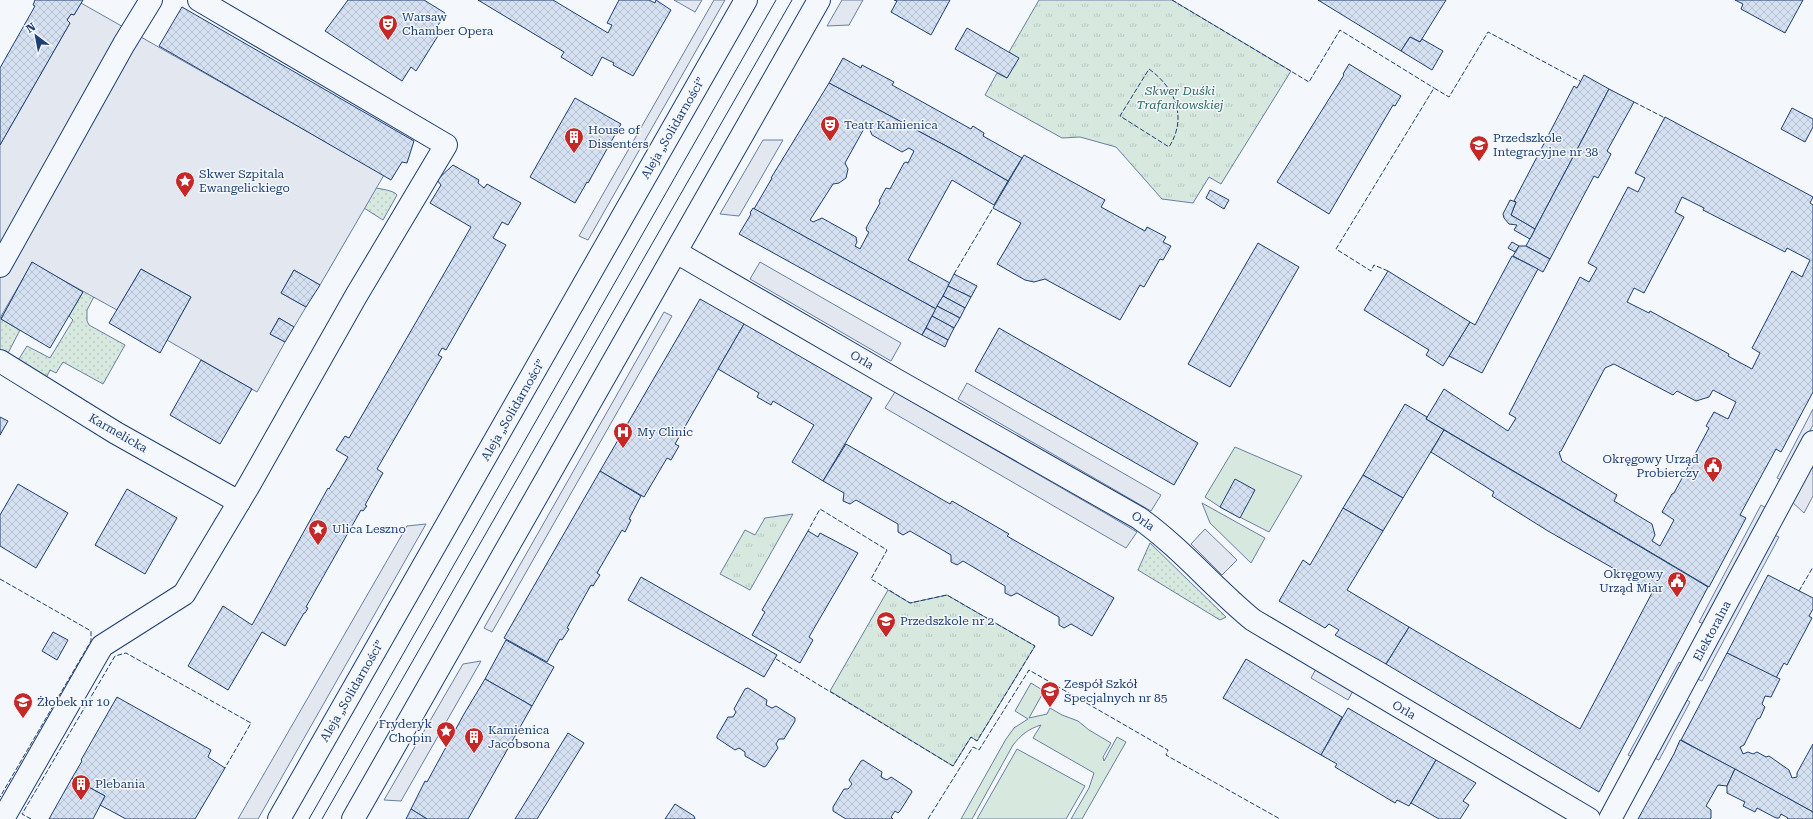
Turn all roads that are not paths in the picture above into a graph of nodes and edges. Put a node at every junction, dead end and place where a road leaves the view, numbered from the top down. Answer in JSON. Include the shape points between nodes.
{"nodes":[{"id":1,"x":151,"y":0,"type":"edge"},
{"id":2,"x":199,"y":0,"type":"edge"},
{"id":3,"x":746,"y":0,"type":"edge"},
{"id":4,"x":819,"y":0,"type":"edge"},
{"id":5,"x":676,"y":252,"type":"junction"},
{"id":6,"x":0,"y":266,"type":"edge"},
{"id":7,"x":0,"y":361,"type":"edge"},
{"id":8,"x":1813,"y":442,"type":"edge"},
{"id":9,"x":239,"y":502,"type":"junction"},
{"id":10,"x":4,"y":819,"type":"edge"},
{"id":11,"x":279,"y":819,"type":"edge"},
{"id":12,"x":353,"y":819,"type":"edge"},
{"id":13,"x":1589,"y":819,"type":"edge"},
{"id":14,"x":1610,"y":819,"type":"edge"}],
"edges":[{"from":1,"to":6,"type":"street"},
{"from":2,"to":9,"type":"street","via":[[446,145],[356,296]]},
{"from":3,"to":11,"type":"street","name":"Aleja „Solidarności”"},
{"from":4,"to":5,"type":"street"},
{"from":5,"to":12,"type":"street"},
{"from":5,"to":13,"type":"street","name":"Orla","via":[[1139,518],[1169,541],[1253,620]]},
{"from":7,"to":9,"type":"street","name":"Karmelicka","via":[[116,433]]},
{"from":8,"to":14,"type":"street","name":"Elektoralna"},
{"from":9,"to":10,"type":"street","via":[[184,594],[102,646]]}]}
